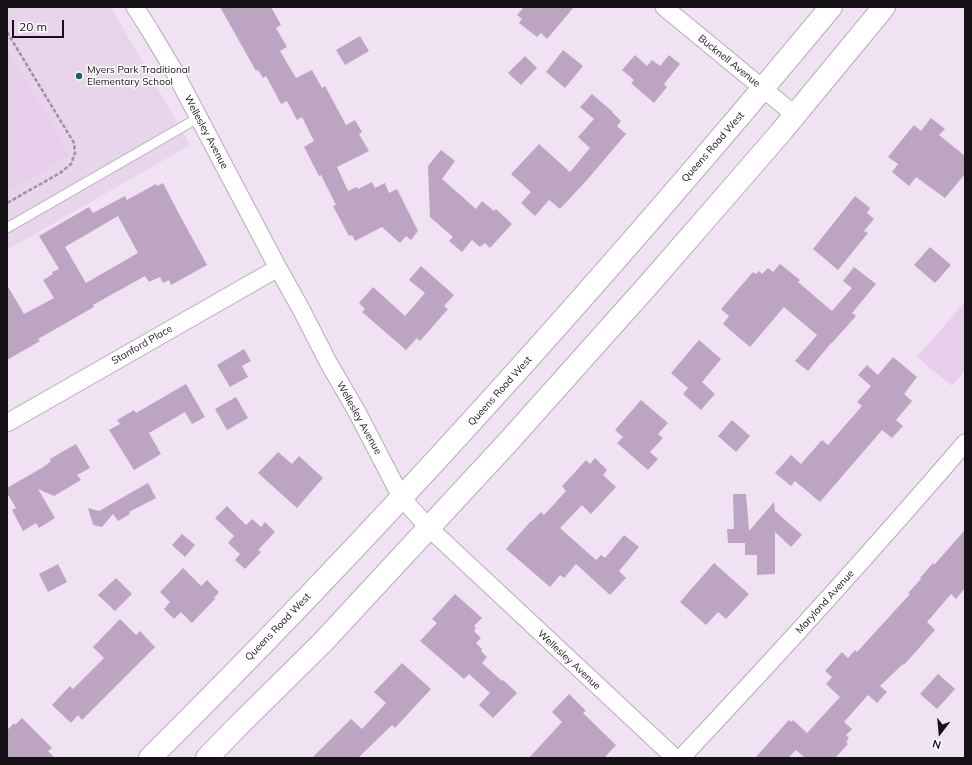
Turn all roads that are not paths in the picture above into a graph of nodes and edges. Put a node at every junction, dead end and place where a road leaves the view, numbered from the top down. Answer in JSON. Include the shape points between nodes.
{"nodes":[{"id":1,"x":135,"y":7,"type":"edge"},
{"id":2,"x":664,"y":7,"type":"edge"},
{"id":3,"x":831,"y":7,"type":"edge"},
{"id":4,"x":884,"y":7,"type":"edge"},
{"id":5,"x":763,"y":89,"type":"junction"},
{"id":6,"x":795,"y":115,"type":"junction"},
{"id":7,"x":198,"y":118,"type":"junction"},
{"id":8,"x":7,"y":228,"type":"edge"},
{"id":9,"x":278,"y":268,"type":"junction"},
{"id":10,"x":7,"y":424,"type":"edge"},
{"id":11,"x":965,"y":443,"type":"edge"},
{"id":12,"x":402,"y":497,"type":"junction"},
{"id":13,"x":429,"y":528,"type":"junction"},
{"id":14,"x":150,"y":758,"type":"edge"},
{"id":15,"x":207,"y":758,"type":"edge"},
{"id":16,"x":674,"y":758,"type":"edge"},
{"id":17,"x":681,"y":758,"type":"edge"}],
"edges":[{"from":1,"to":7,"type":"street","name":"Wellesley Avenue","via":[[164,53]]},
{"from":2,"to":5,"type":"street","name":"Bucknell Avenue"},
{"from":3,"to":5,"type":"street","name":"Queens Road West"},
{"from":4,"to":6,"type":"street"},
{"from":5,"to":6,"type":"street","name":"Bucknell Avenue"},
{"from":5,"to":12,"type":"street","name":"Queens Road West","via":[[606,272]]},
{"from":6,"to":13,"type":"street","via":[[550,396]]},
{"from":7,"to":8,"type":"lane"},
{"from":7,"to":9,"type":"street","name":"Wellesley Avenue"},
{"from":9,"to":10,"type":"street","name":"Stanford Place"},
{"from":9,"to":12,"type":"street","name":"Wellesley Avenue"},
{"from":11,"to":17,"type":"street","name":"Maryland Avenue","via":[[744,692]]},
{"from":12,"to":13,"type":"street","name":"Wellesley Avenue"},
{"from":12,"to":14,"type":"street","name":"Queens Road West"},
{"from":13,"to":15,"type":"street","via":[[322,642]]},
{"from":13,"to":16,"type":"street","name":"Wellesley Avenue"}]}
